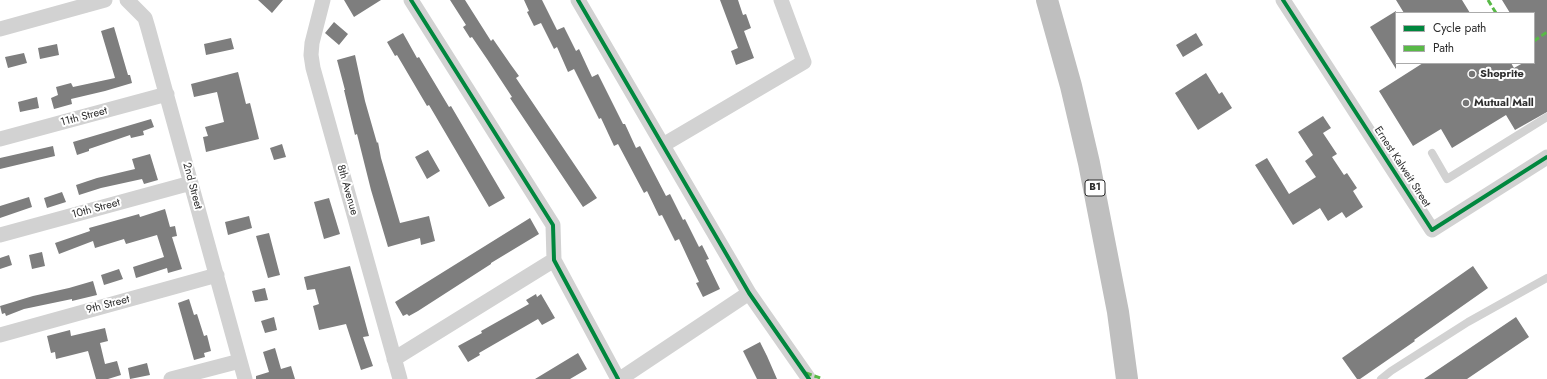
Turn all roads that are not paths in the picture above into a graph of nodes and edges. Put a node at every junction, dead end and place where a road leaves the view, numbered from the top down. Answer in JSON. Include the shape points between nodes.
{"nodes":[{"id":1,"x":105,"y":0,"type":"edge"},
{"id":2,"x":127,"y":0,"type":"edge"},
{"id":3,"x":323,"y":0,"type":"edge"},
{"id":4,"x":412,"y":0,"type":"edge"},
{"id":5,"x":578,"y":0,"type":"edge"},
{"id":6,"x":781,"y":0,"type":"edge"},
{"id":7,"x":1047,"y":0,"type":"edge"},
{"id":8,"x":1283,"y":0,"type":"edge"},
{"id":9,"x":0,"y":27,"type":"edge"},
{"id":10,"x":167,"y":94,"type":"junction"},
{"id":11,"x":1547,"y":117,"type":"edge"},
{"id":12,"x":0,"y":139,"type":"edge"},
{"id":13,"x":663,"y":145,"type":"junction"},
{"id":14,"x":1432,"y":153,"type":"dead end"},
{"id":15,"x":1547,"y":157,"type":"edge"},
{"id":16,"x":191,"y":183,"type":"junction"},
{"id":17,"x":0,"y":235,"type":"edge"},
{"id":18,"x":554,"y":260,"type":"junction"},
{"id":19,"x":217,"y":275,"type":"junction"},
{"id":20,"x":1547,"y":278,"type":"edge"},
{"id":21,"x":749,"y":293,"type":"junction"},
{"id":22,"x":0,"y":335,"type":"edge"},
{"id":23,"x":394,"y":359,"type":"junction"},
{"id":24,"x":240,"y":361,"type":"junction"},
{"id":25,"x":172,"y":379,"type":"edge"},
{"id":26,"x":245,"y":379,"type":"edge"},
{"id":27,"x":400,"y":379,"type":"edge"},
{"id":28,"x":619,"y":379,"type":"edge"},
{"id":29,"x":809,"y":379,"type":"edge"},
{"id":30,"x":1127,"y":379,"type":"edge"},
{"id":31,"x":1381,"y":379,"type":"edge"}],
"edges":[{"from":1,"to":9,"type":"street"},
{"from":2,"to":10,"type":"street","name":"2nd Street","via":[[145,18]]},
{"from":3,"to":23,"type":"street","name":"8th Avenue","via":[[312,43],[313,68]]},
{"from":4,"to":18,"type":"street","via":[[553,225]]},
{"from":5,"to":13,"type":"street"},
{"from":6,"to":13,"type":"street","via":[[804,62]]},
{"from":7,"to":30,"type":"highway","number":"B1","via":[[1091,170],[1118,312]]},
{"from":8,"to":15,"type":"street","name":"Ernest Kalweit Street","via":[[1432,230]]},
{"from":10,"to":12,"type":"street","name":"11th Street"},
{"from":10,"to":16,"type":"street","name":"2nd Street"},
{"from":11,"to":14,"type":"lane","via":[[1447,179]]},
{"from":13,"to":21,"type":"street"},
{"from":16,"to":17,"type":"street","name":"10th Street"},
{"from":16,"to":19,"type":"street","name":"2nd Street"},
{"from":18,"to":23,"type":"street"},
{"from":18,"to":28,"type":"street"},
{"from":19,"to":22,"type":"street","name":"9th Street"},
{"from":19,"to":24,"type":"street","name":"2nd Street"},
{"from":20,"to":31,"type":"lane","via":[[1468,322]]},
{"from":21,"to":28,"type":"street"},
{"from":21,"to":29,"type":"street"},
{"from":23,"to":27,"type":"street","name":"8th Avenue"},
{"from":24,"to":25,"type":"street"},
{"from":24,"to":26,"type":"street","name":"2nd Street"}]}
